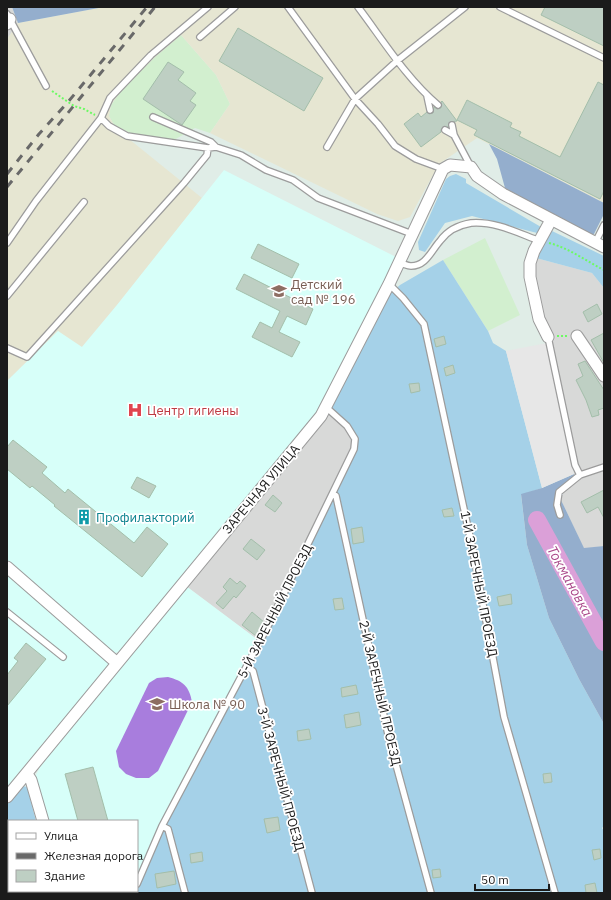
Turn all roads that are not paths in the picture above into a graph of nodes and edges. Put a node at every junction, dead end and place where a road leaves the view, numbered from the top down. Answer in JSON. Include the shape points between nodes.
{"nodes":[{"id":1,"x":208,"y":7,"type":"edge"},
{"id":2,"x":235,"y":7,"type":"edge"},
{"id":3,"x":288,"y":7,"type":"edge"},
{"id":4,"x":358,"y":7,"type":"edge"},
{"id":5,"x":465,"y":7,"type":"edge"},
{"id":6,"x":500,"y":7,"type":"edge"},
{"id":7,"x":8,"y":19,"type":"edge"},
{"id":8,"x":200,"y":37,"type":"dead end"},
{"id":9,"x":604,"y":58,"type":"edge"},
{"id":10,"x":398,"y":60,"type":"junction"},
{"id":11,"x":46,"y":86,"type":"road end"},
{"id":12,"x":427,"y":96,"type":"junction"},
{"id":13,"x":355,"y":99,"type":"junction"},
{"id":14,"x":438,"y":105,"type":"dead end"},
{"id":15,"x":430,"y":110,"type":"dead end"},
{"id":16,"x":153,"y":117,"type":"dead end"},
{"id":17,"x":100,"y":118,"type":"junction"},
{"id":18,"x":452,"y":125,"type":"dead end"},
{"id":19,"x":445,"y":130,"type":"dead end"},
{"id":20,"x":454,"y":135,"type":"junction"},
{"id":21,"x":216,"y":147,"type":"junction"},
{"id":22,"x":327,"y":147,"type":"dead end"},
{"id":23,"x":208,"y":148,"type":"junction"},
{"id":24,"x":471,"y":168,"type":"junction"},
{"id":25,"x":443,"y":169,"type":"junction"},
{"id":26,"x":84,"y":202,"type":"dead end"},
{"id":27,"x":551,"y":220,"type":"junction"},
{"id":28,"x":604,"y":225,"type":"edge"},
{"id":29,"x":412,"y":234,"type":"junction"},
{"id":30,"x":540,"y":241,"type":"junction"},
{"id":31,"x":7,"y":243,"type":"edge"},
{"id":32,"x":600,"y":245,"type":"edge"},
{"id":33,"x":399,"y":262,"type":"junction"},
{"id":34,"x":389,"y":284,"type":"junction"},
{"id":35,"x":7,"y":296,"type":"edge"},
{"id":36,"x":577,"y":336,"type":"road end"},
{"id":37,"x":548,"y":337,"type":"joint"},
{"id":38,"x":8,"y":351,"type":"edge"},
{"id":39,"x":604,"y":376,"type":"edge"},
{"id":40,"x":327,"y":408,"type":"junction"},
{"id":41,"x":604,"y":467,"type":"edge"},
{"id":42,"x":580,"y":475,"type":"junction"},
{"id":43,"x":333,"y":493,"type":"junction"},
{"id":44,"x":560,"y":515,"type":"dead end"},
{"id":45,"x":7,"y":568,"type":"edge"},
{"id":46,"x":7,"y":612,"type":"edge"},
{"id":47,"x":63,"y":657,"type":"dead end"},
{"id":48,"x":117,"y":663,"type":"junction"},
{"id":49,"x":247,"y":667,"type":"junction"},
{"id":50,"x":27,"y":774,"type":"junction"},
{"id":51,"x":7,"y":797,"type":"edge"},
{"id":52,"x":43,"y":820,"type":"edge"},
{"id":53,"x":162,"y":826,"type":"junction"},
{"id":54,"x":138,"y":882,"type":"edge"},
{"id":55,"x":185,"y":893,"type":"edge"},
{"id":56,"x":312,"y":893,"type":"edge"},
{"id":57,"x":431,"y":893,"type":"edge"},
{"id":58,"x":555,"y":893,"type":"edge"}],
"edges":[{"from":1,"to":17,"type":"lane","via":[[151,55],[110,98]]},
{"from":2,"to":8,"type":"lane"},
{"from":3,"to":13,"type":"lane"},
{"from":4,"to":10,"type":"lane"},
{"from":5,"to":10,"type":"lane"},
{"from":6,"to":9,"type":"lane"},
{"from":7,"to":11,"type":"lane","via":[[16,29]]},
{"from":10,"to":12,"type":"lane"},
{"from":10,"to":13,"type":"lane"},
{"from":12,"to":14,"type":"lane"},
{"from":12,"to":15,"type":"lane"},
{"from":13,"to":22,"type":"lane"},
{"from":13,"to":25,"type":"lane","via":[[395,146],[416,159]]},
{"from":16,"to":21,"type":"lane","via":[[211,142]]},
{"from":17,"to":23,"type":"lane","via":[[127,136]]},
{"from":17,"to":31,"type":"lane"},
{"from":18,"to":20,"type":"lane"},
{"from":19,"to":20,"type":"lane"},
{"from":20,"to":24,"type":"lane"},
{"from":21,"to":23,"type":"lane"},
{"from":21,"to":29,"type":"lane","via":[[241,155],[266,170],[293,180],[318,198]]},
{"from":23,"to":38,"type":"lane","via":[[207,155],[184,183],[26,357]]},
{"from":24,"to":25,"type":"street","via":[[450,165]]},
{"from":24,"to":27,"type":"street","via":[[477,176],[503,194]]},
{"from":25,"to":29,"type":"street","name":"ЗАРЕЧНАЯ УЛИЦА"},
{"from":26,"to":35,"type":"lane"},
{"from":27,"to":30,"type":"street"},
{"from":27,"to":32,"type":"street"},
{"from":28,"to":32,"type":"lane"},
{"from":29,"to":33,"type":"street","name":"ЗАРЕЧНАЯ УЛИЦА"},
{"from":30,"to":33,"type":"lane","via":[[487,223],[470,223],[453,229],[440,240],[425,262],[411,266]]},
{"from":30,"to":37,"type":"street","via":[[530,263],[530,277],[539,319]]},
{"from":33,"to":34,"type":"street","name":"ЗАРЕЧНАЯ УЛИЦА"},
{"from":34,"to":40,"type":"street","name":"ЗАРЕЧНАЯ УЛИЦА"},
{"from":34,"to":58,"type":"lane","name":"1-Й ЗАРЕЧНЫЙ ПРОЕЗД","via":[[424,324],[473,552],[504,717]]},
{"from":36,"to":39,"type":"street"},
{"from":37,"to":42,"type":"lane","via":[[575,464]]},
{"from":40,"to":43,"type":"lane","name":"5-Й ЗАРЕЧНЫЙ ПРОЕЗД","via":[[347,426],[355,439],[354,449]]},
{"from":40,"to":48,"type":"street","name":"ЗАРЕЧНАЯ УЛИЦА"},
{"from":41,"to":42,"type":"lane"},
{"from":42,"to":44,"type":"lane","via":[[559,492],[557,505]]},
{"from":43,"to":49,"type":"lane","name":"5-Й ЗАРЕЧНЫЙ ПРОЕЗД"},
{"from":43,"to":57,"type":"lane","name":"2-Й ЗАРЕЧНЫЙ ПРОЕЗД","via":[[338,504],[389,739]]},
{"from":45,"to":48,"type":"street"},
{"from":46,"to":47,"type":"lane"},
{"from":48,"to":50,"type":"street","name":"ЗАРЕЧНАЯ УЛИЦА"},
{"from":49,"to":53,"type":"lane","name":"5-Й ЗАРЕЧНЫЙ ПРОЕЗД"},
{"from":49,"to":56,"type":"lane","name":"3-Й ЗАРЕЧНЫЙ ПРОЕЗД","via":[[253,672]]},
{"from":50,"to":51,"type":"street","name":"ЗАРЕЧНАЯ УЛИЦА"},
{"from":50,"to":52,"type":"street"},
{"from":53,"to":54,"type":"lane","name":"5-Й ЗАРЕЧНЫЙ ПРОЕЗД"},
{"from":53,"to":55,"type":"lane","via":[[168,829]]}]}
